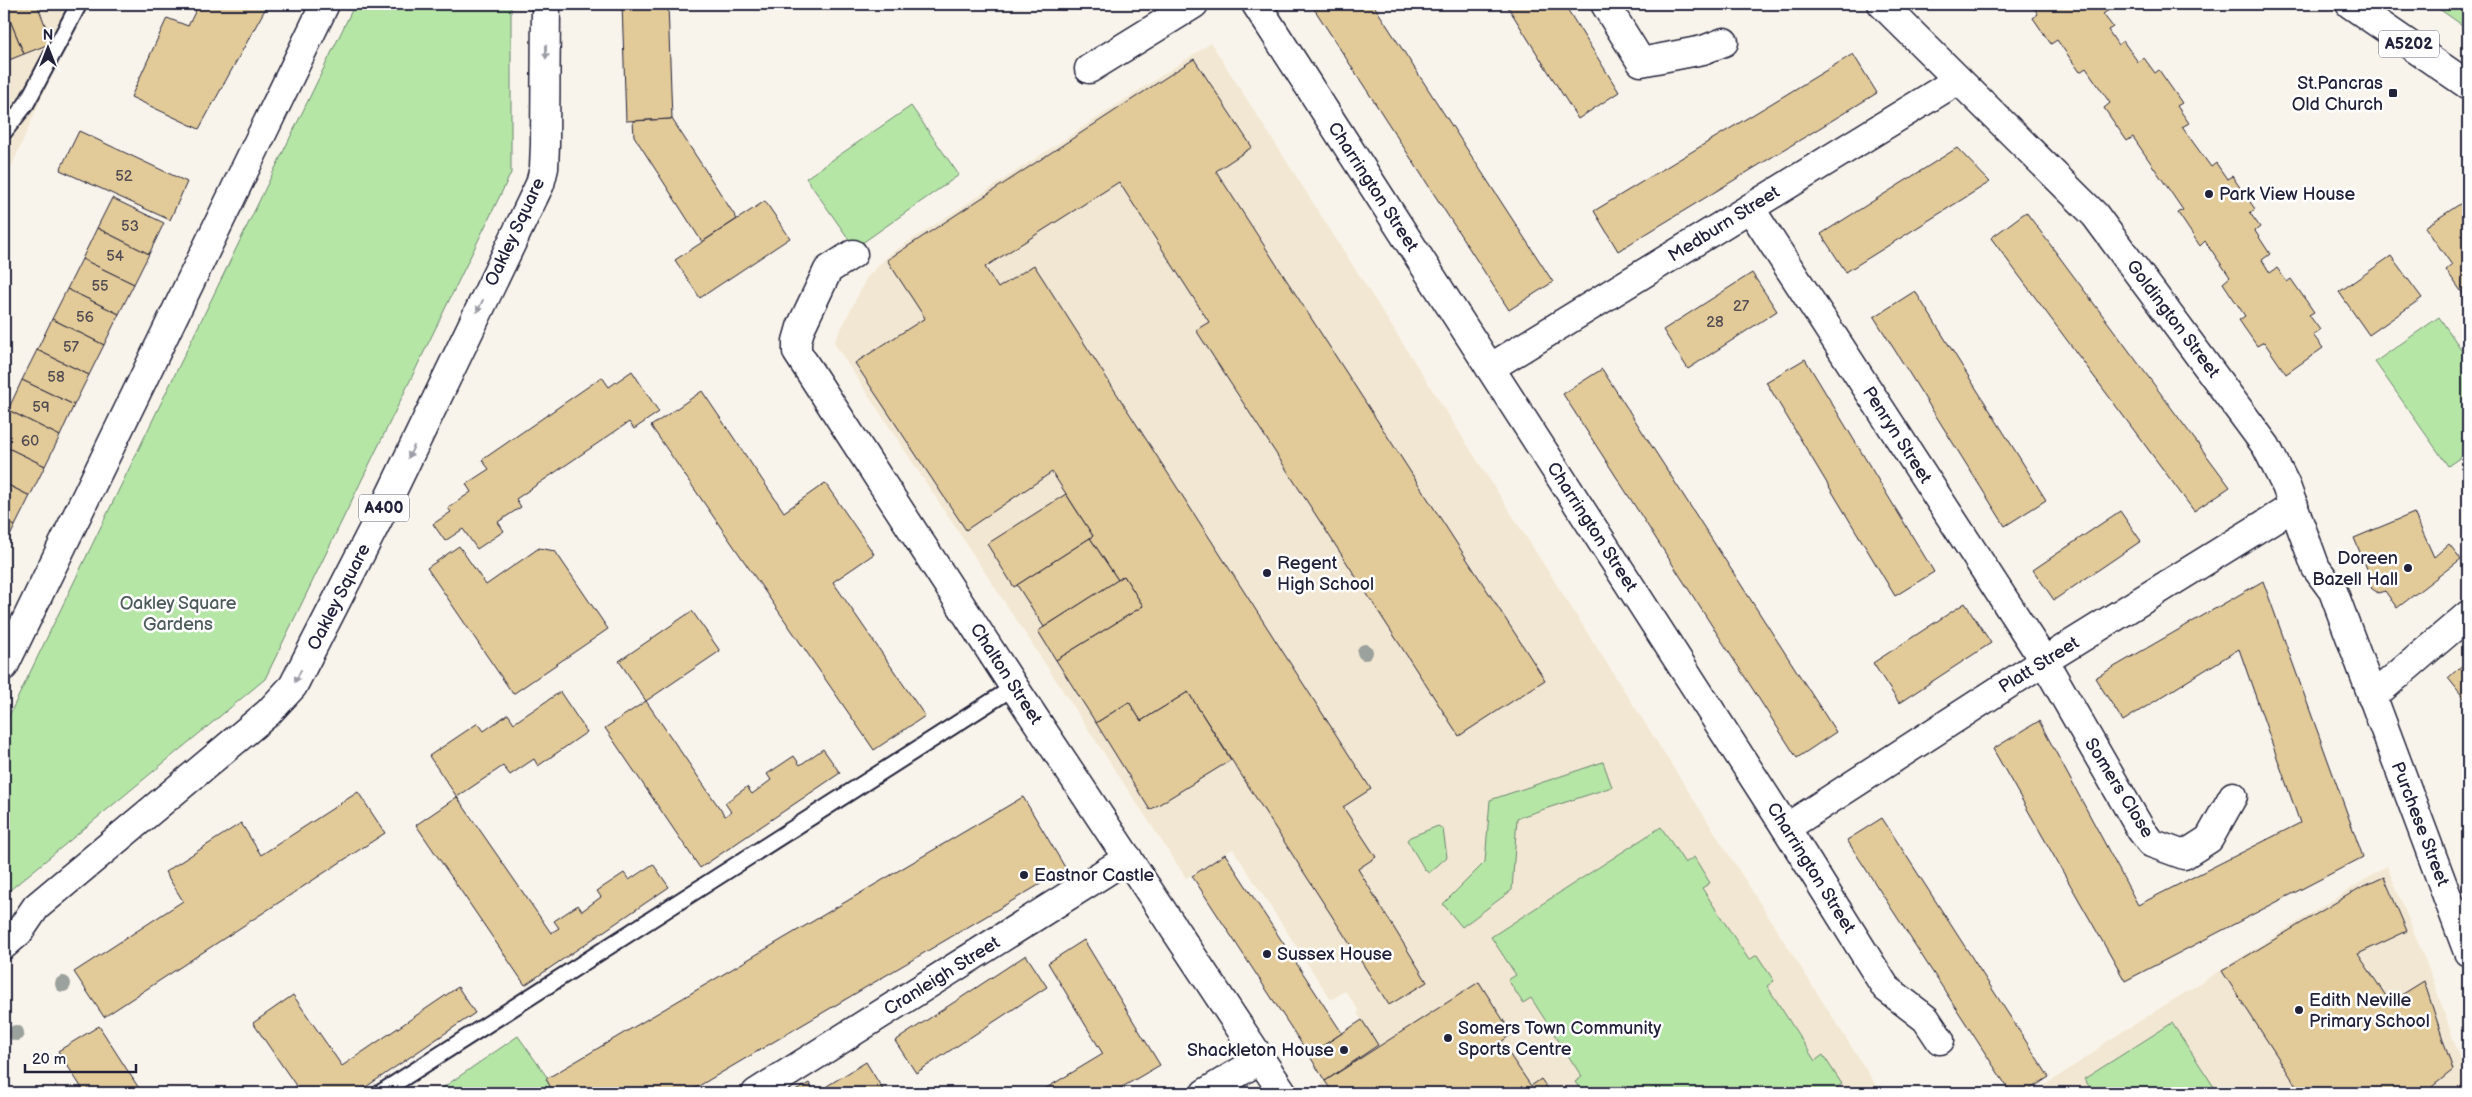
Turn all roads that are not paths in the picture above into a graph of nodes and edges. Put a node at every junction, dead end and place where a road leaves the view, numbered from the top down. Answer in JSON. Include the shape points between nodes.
{"nodes":[{"id":1,"x":79,"y":4,"type":"edge"},
{"id":2,"x":325,"y":4,"type":"edge"},
{"id":3,"x":546,"y":4,"type":"edge"},
{"id":4,"x":1194,"y":4,"type":"edge"},
{"id":5,"x":1256,"y":4,"type":"edge"},
{"id":6,"x":1605,"y":4,"type":"edge"},
{"id":7,"x":1882,"y":4,"type":"edge"},
{"id":8,"x":2350,"y":4,"type":"edge"},
{"id":9,"x":1724,"y":42,"type":"dead end"},
{"id":10,"x":1089,"y":69,"type":"dead end"},
{"id":11,"x":1958,"y":80,"type":"junction"},
{"id":12,"x":2468,"y":85,"type":"edge"},
{"id":13,"x":4,"y":132,"type":"edge"},
{"id":14,"x":1750,"y":208,"type":"junction"},
{"id":15,"x":853,"y":254,"type":"dead end"},
{"id":16,"x":1490,"y":368,"type":"junction"},
{"id":17,"x":2294,"y":506,"type":"junction"},
{"id":18,"x":2468,"y":615,"type":"edge"},
{"id":19,"x":2044,"y":661,"type":"junction"},
{"id":20,"x":4,"y":666,"type":"edge"},
{"id":21,"x":1014,"y":687,"type":"junction"},
{"id":22,"x":2372,"y":696,"type":"junction"},
{"id":23,"x":2233,"y":796,"type":"dead end"},
{"id":24,"x":1786,"y":828,"type":"junction"},
{"id":25,"x":1128,"y":858,"type":"junction"},
{"id":26,"x":4,"y":945,"type":"edge"},
{"id":27,"x":2468,"y":952,"type":"edge"},
{"id":28,"x":1940,"y":1040,"type":"dead end"},
{"id":29,"x":1260,"y":1059,"type":"junction"},
{"id":30,"x":380,"y":1093,"type":"edge"},
{"id":31,"x":756,"y":1093,"type":"edge"},
{"id":32,"x":1205,"y":1093,"type":"edge"},
{"id":33,"x":1283,"y":1093,"type":"edge"}],
"edges":[{"from":1,"to":13,"type":"lane","via":[[26,104]]},
{"from":2,"to":20,"type":"main road"},
{"from":3,"to":26,"type":"main road","name":"Oakley Square","number":"A400","one_way":true,"via":[[545,144],[540,184],[386,504],[293,686],[268,713],[36,908],[19,932]]},
{"from":4,"to":10,"type":"main road"},
{"from":5,"to":16,"type":"main road","name":"Charrington Street"},
{"from":6,"to":9,"type":"main road","via":[[1641,62],[1703,50]]},
{"from":7,"to":11,"type":"main road","name":"Goldington Street"},
{"from":8,"to":12,"type":"main road","number":"A5202"},
{"from":11,"to":14,"type":"main road","name":"Medburn Street"},
{"from":11,"to":17,"type":"main road","name":"Goldington Street","via":[[2095,215],[2252,426],[2276,462]]},
{"from":14,"to":16,"type":"main road","name":"Medburn Street"},
{"from":14,"to":19,"type":"main road","name":"Penryn Street"},
{"from":15,"to":21,"type":"main road","name":"Chalton Street","via":[[828,270],[802,327],[797,352]]},
{"from":16,"to":24,"type":"main road","name":"Charrington Street"},
{"from":17,"to":19,"type":"main road","name":"Platt Street"},
{"from":17,"to":22,"type":"main road","name":"Goldington Street","via":[[2316,568],[2333,591]]},
{"from":18,"to":22,"type":"main road"},
{"from":19,"to":23,"type":"main road","name":"Somers Close","via":[[2141,830],[2151,842],[2184,855],[2209,839]]},
{"from":19,"to":24,"type":"main road","name":"Platt Street"},
{"from":21,"to":25,"type":"main road","name":"Chalton Street"},
{"from":21,"to":30,"type":"lane"},
{"from":22,"to":27,"type":"main road","name":"Purchese Street"},
{"from":24,"to":28,"type":"main road","name":"Charrington Street","via":[[1886,988],[1926,1019]]},
{"from":25,"to":29,"type":"main road","name":"Chalton Street"},
{"from":25,"to":31,"type":"main road","name":"Cranleigh Street"},
{"from":29,"to":32,"type":"main road"},
{"from":29,"to":33,"type":"main road","name":"Chalton Street"}]}
